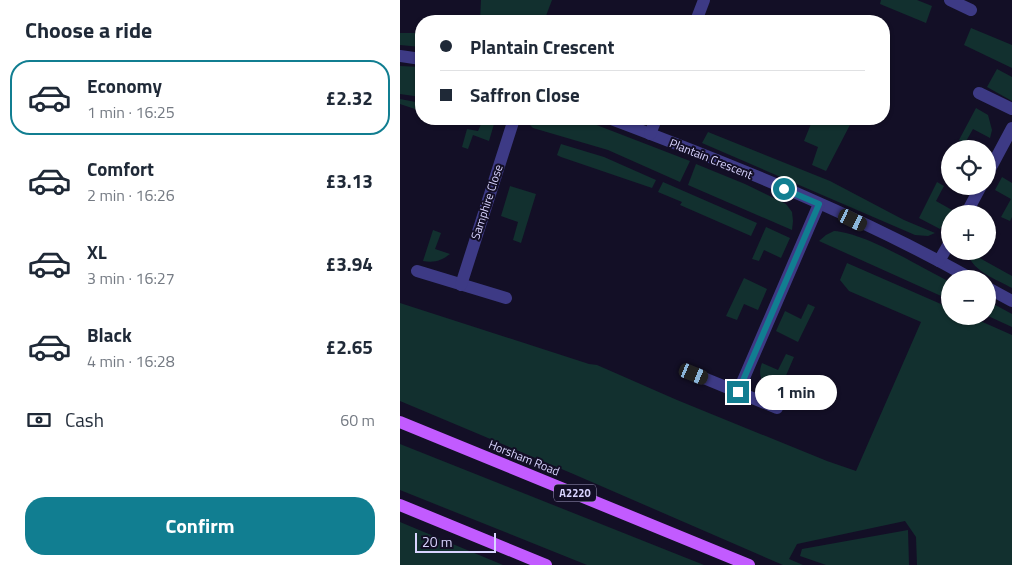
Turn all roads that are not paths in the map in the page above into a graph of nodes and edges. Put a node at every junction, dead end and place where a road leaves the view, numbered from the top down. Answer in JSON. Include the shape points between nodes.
{"nodes":[{"id":1,"x":704,"y":0,"type":"edge"},
{"id":2,"x":950,"y":0,"type":"edge"},
{"id":3,"x":971,"y":10,"type":"dead end"},
{"id":4,"x":698,"y":15,"type":"edge"},
{"id":5,"x":400,"y":56,"type":"edge"},
{"id":6,"x":415,"y":58,"type":"edge"},
{"id":7,"x":979,"y":92,"type":"dead end"},
{"id":8,"x":1012,"y":109,"type":"edge"},
{"id":9,"x":512,"y":125,"type":"edge"},
{"id":10,"x":627,"y":125,"type":"edge"},
{"id":11,"x":654,"y":125,"type":"edge"},
{"id":12,"x":1012,"y":128,"type":"edge"},
{"id":13,"x":650,"y":134,"type":"junction"},
{"id":14,"x":996,"y":158,"type":"edge"},
{"id":15,"x":819,"y":204,"type":"junction"},
{"id":16,"x":941,"y":257,"type":"edge"},
{"id":17,"x":939,"y":260,"type":"junction"},
{"id":18,"x":956,"y":270,"type":"edge"},
{"id":19,"x":417,"y":271,"type":"dead end"},
{"id":20,"x":461,"y":285,"type":"junction"},
{"id":21,"x":996,"y":293,"type":"edge"},
{"id":22,"x":506,"y":298,"type":"dead end"},
{"id":23,"x":1012,"y":302,"type":"edge"},
{"id":24,"x":694,"y":374,"type":"dead end"},
{"id":25,"x":738,"y":392,"type":"junction"},
{"id":26,"x":777,"y":408,"type":"dead end"},
{"id":27,"x":400,"y":422,"type":"edge"},
{"id":28,"x":400,"y":505,"type":"edge"},
{"id":29,"x":546,"y":565,"type":"edge"},
{"id":30,"x":749,"y":565,"type":"edge"}],
"edges":[{"from":1,"to":4,"type":"street"},
{"from":2,"to":3,"type":"street"},
{"from":5,"to":6,"type":"street"},
{"from":7,"to":8,"type":"street"},
{"from":9,"to":20,"type":"street","name":"Samphire Close"},
{"from":10,"to":13,"type":"street","name":"Plantain Crescent"},
{"from":11,"to":13,"type":"street"},
{"from":12,"to":14,"type":"street"},
{"from":13,"to":15,"type":"street","name":"Plantain Crescent"},
{"from":15,"to":17,"type":"street","name":"Plantain Crescent"},
{"from":15,"to":25,"type":"street"},
{"from":16,"to":17,"type":"street"},
{"from":17,"to":18,"type":"street","name":"Plantain Crescent"},
{"from":19,"to":20,"type":"street"},
{"from":20,"to":22,"type":"street"},
{"from":21,"to":23,"type":"street"},
{"from":24,"to":25,"type":"street"},
{"from":25,"to":26,"type":"street"},
{"from":27,"to":30,"type":"main road","name":"Horsham Road","number":"A2220"},
{"from":28,"to":29,"type":"main road"}]}
